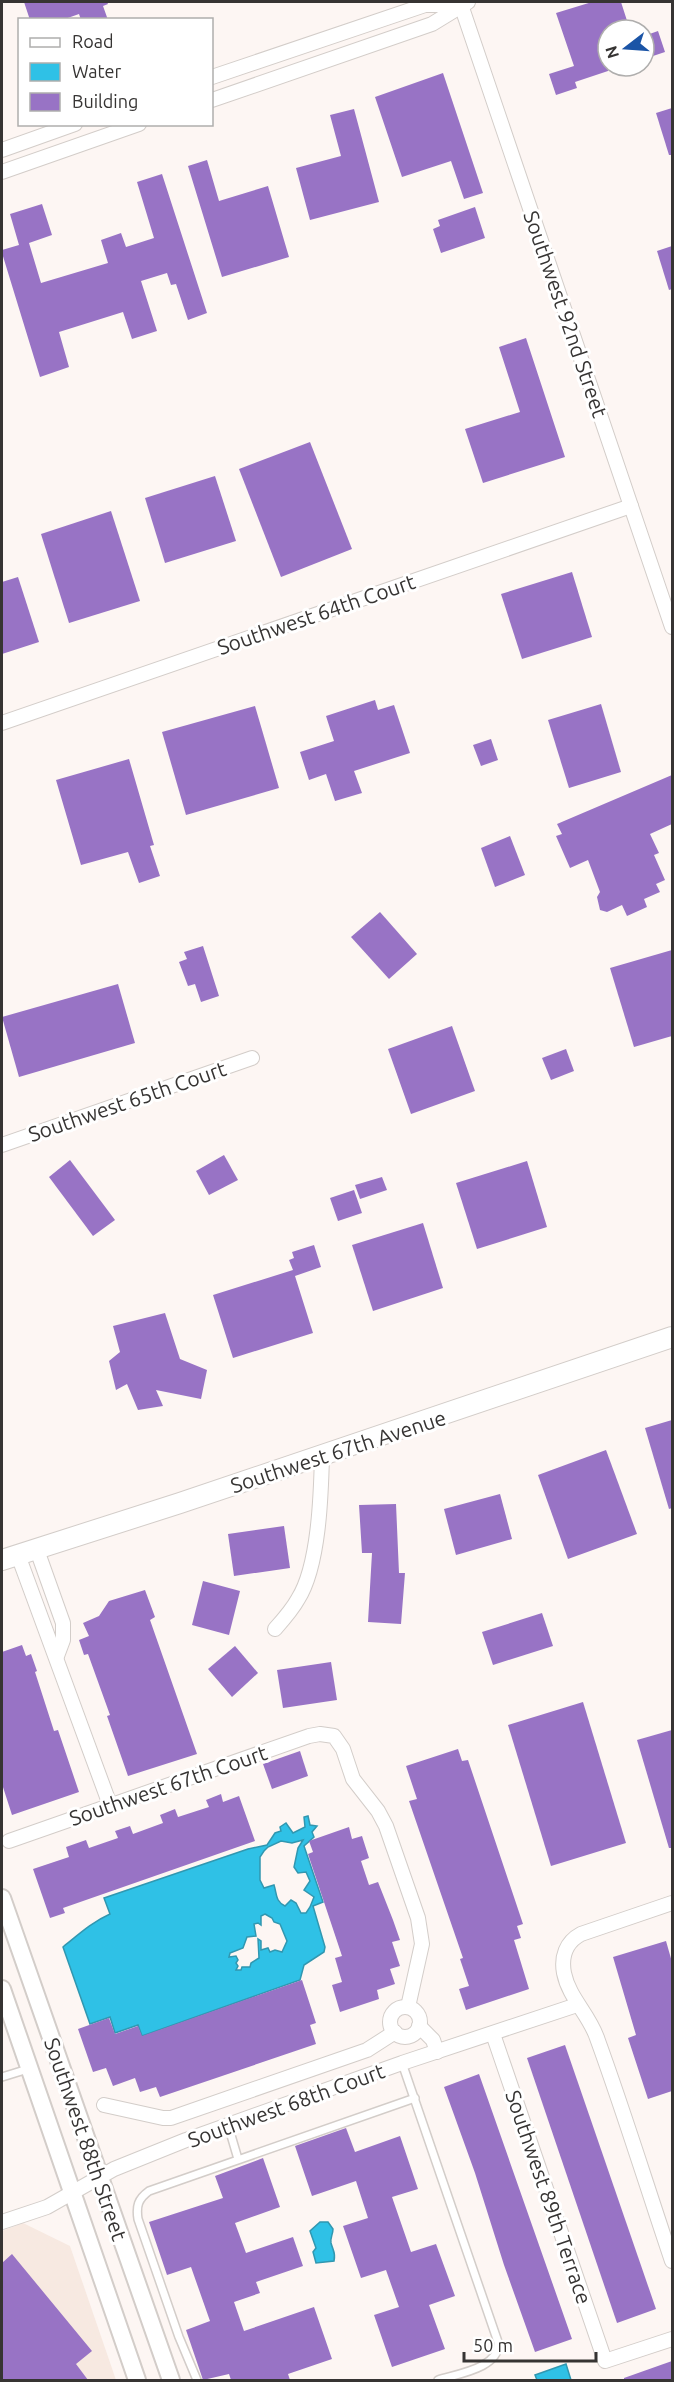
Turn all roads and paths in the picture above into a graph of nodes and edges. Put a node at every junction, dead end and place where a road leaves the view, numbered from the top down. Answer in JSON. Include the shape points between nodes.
{"nodes":[{"id":1,"x":463,"y":3,"type":"edge"},
{"id":2,"x":246,"y":64,"type":"junction"},
{"id":3,"x":213,"y":77,"type":"edge"},
{"id":4,"x":253,"y":85,"type":"junction"},
{"id":5,"x":213,"y":100,"type":"edge"},
{"id":6,"x":70,"y":126,"type":"edge"},
{"id":7,"x":133,"y":126,"type":"edge"},
{"id":8,"x":51,"y":133,"type":"junction"},
{"id":9,"x":2,"y":150,"type":"edge"},
{"id":10,"x":57,"y":153,"type":"junction"},
{"id":11,"x":2,"y":172,"type":"edge"},
{"id":12,"x":631,"y":506,"type":"junction"},
{"id":13,"x":672,"y":627,"type":"edge"},
{"id":14,"x":2,"y":723,"type":"edge"},
{"id":15,"x":252,"y":1058,"type":"dead end"},
{"id":16,"x":2,"y":1145,"type":"edge"},
{"id":17,"x":672,"y":1337,"type":"edge"},
{"id":18,"x":322,"y":1456,"type":"junction"},
{"id":19,"x":19,"y":1555,"type":"edge"},
{"id":20,"x":275,"y":1629,"type":"dead end"},
{"id":21,"x":57,"y":1656,"type":"junction"},
{"id":22,"x":110,"y":1805,"type":"junction"},
{"id":23,"x":9,"y":1841,"type":"dead end"},
{"id":24,"x":2,"y":1900,"type":"edge"},
{"id":25,"x":672,"y":1903,"type":"edge"},
{"id":26,"x":2,"y":1989,"type":"edge"},
{"id":27,"x":577,"y":2005,"type":"junction"},
{"id":28,"x":408,"y":2007,"type":"junction"},
{"id":29,"x":6,"y":2019,"type":"edge"},
{"id":30,"x":419,"y":2026,"type":"junction"},
{"id":31,"x":395,"y":2032,"type":"junction"},
{"id":32,"x":493,"y":2034,"type":"junction"},
{"id":33,"x":437,"y":2052,"type":"junction"},
{"id":34,"x":402,"y":2063,"type":"junction"},
{"id":35,"x":28,"y":2069,"type":"junction"},
{"id":36,"x":2,"y":2077,"type":"edge"},
{"id":37,"x":415,"y":2098,"type":"junction"},
{"id":38,"x":104,"y":2105,"type":"dead end"},
{"id":39,"x":228,"y":2125,"type":"junction"},
{"id":40,"x":238,"y":2159,"type":"junction"},
{"id":41,"x":99,"y":2177,"type":"junction"},
{"id":42,"x":72,"y":2194,"type":"junction"},
{"id":43,"x":2,"y":2222,"type":"edge"},
{"id":44,"x":672,"y":2261,"type":"edge"},
{"id":45,"x":672,"y":2339,"type":"edge"},
{"id":46,"x":136,"y":2380,"type":"edge"},
{"id":47,"x":171,"y":2380,"type":"edge"},
{"id":48,"x":197,"y":2380,"type":"edge"},
{"id":49,"x":438,"y":2380,"type":"edge"}],
"edges":[{"from":1,"to":2,"type":"street","via":[[425,4]]},
{"from":1,"to":4,"type":"street","via":[[432,24]]},
{"from":1,"to":12,"type":"street","name":"Southwest 92nd Street"},
{"from":2,"to":3,"type":"street"},
{"from":2,"to":4,"type":"street"},
{"from":4,"to":5,"type":"street"},
{"from":6,"to":8,"type":"street"},
{"from":7,"to":10,"type":"street"},
{"from":8,"to":9,"type":"street"},
{"from":8,"to":10,"type":"street"},
{"from":10,"to":11,"type":"street"},
{"from":12,"to":13,"type":"street","name":"Southwest 92nd Street"},
{"from":12,"to":14,"type":"street","name":"Southwest 64th Court"},
{"from":15,"to":16,"type":"street","name":"Southwest 65th Court"},
{"from":17,"to":18,"type":"main road","name":"Southwest 67th Avenue"},
{"from":18,"to":19,"type":"main road","name":"Southwest 67th Avenue"},
{"from":18,"to":20,"type":"street","via":[[321,1498],[308,1578],[299,1599]]},
{"from":19,"to":21,"type":"street"},
{"from":19,"to":21,"type":"street","via":[[63,1623],[63,1640]]},
{"from":21,"to":22,"type":"street"},
{"from":22,"to":23,"type":"street","name":"Southwest 67th Court"},
{"from":22,"to":28,"type":"street","name":"Southwest 67th Court","via":[[309,1736],[328,1734],[339,1740],[353,1779],[386,1826],[418,1918],[422,1944]]},
{"from":24,"to":41,"type":"street","name":"Southwest 88th Street"},
{"from":25,"to":27,"type":"street","via":[[573,1938],[563,1957],[568,1986]]},
{"from":26,"to":29,"type":"street","name":"Southwest 88th Street"},
{"from":27,"to":32,"type":"street","name":"Southwest 68th Court"},
{"from":27,"to":44,"type":"street","via":[[597,2036]]},
{"from":28,"to":30,"type":"street","via":[[419,2016]]},
{"from":28,"to":31,"type":"street","via":[[399,2008],[392,2015]]},
{"from":29,"to":35,"type":"street","name":"Southwest 88th Street"},
{"from":30,"to":31,"type":"street","via":[[409,2036]]},
{"from":30,"to":33,"type":"street","via":[[433,2040]]},
{"from":31,"to":38,"type":"street","via":[[368,2050],[171,2118]]},
{"from":32,"to":33,"type":"street","name":"Southwest 68th Court"},
{"from":32,"to":45,"type":"street","name":"Southwest 89th Terrace","via":[[605,2361]]},
{"from":33,"to":34,"type":"street","name":"Southwest 68th Court"},
{"from":34,"to":37,"type":"lane"},
{"from":34,"to":39,"type":"street","name":"Southwest 68th Court"},
{"from":35,"to":36,"type":"lane"},
{"from":35,"to":42,"type":"street","name":"Southwest 88th Street"},
{"from":37,"to":40,"type":"lane"},
{"from":37,"to":49,"type":"lane","via":[[499,2350],[484,2364]]},
{"from":39,"to":40,"type":"lane"},
{"from":39,"to":41,"type":"street","name":"Southwest 68th Court"},
{"from":40,"to":48,"type":"lane","via":[[149,2191],[138,2202],[138,2219]]},
{"from":41,"to":42,"type":"street","name":"Southwest 68th Court"},
{"from":41,"to":47,"type":"street","name":"Southwest 88th Street"},
{"from":42,"to":43,"type":"street","name":"Southwest 68th Court"},
{"from":42,"to":46,"type":"street","name":"Southwest 88th Street"}]}
